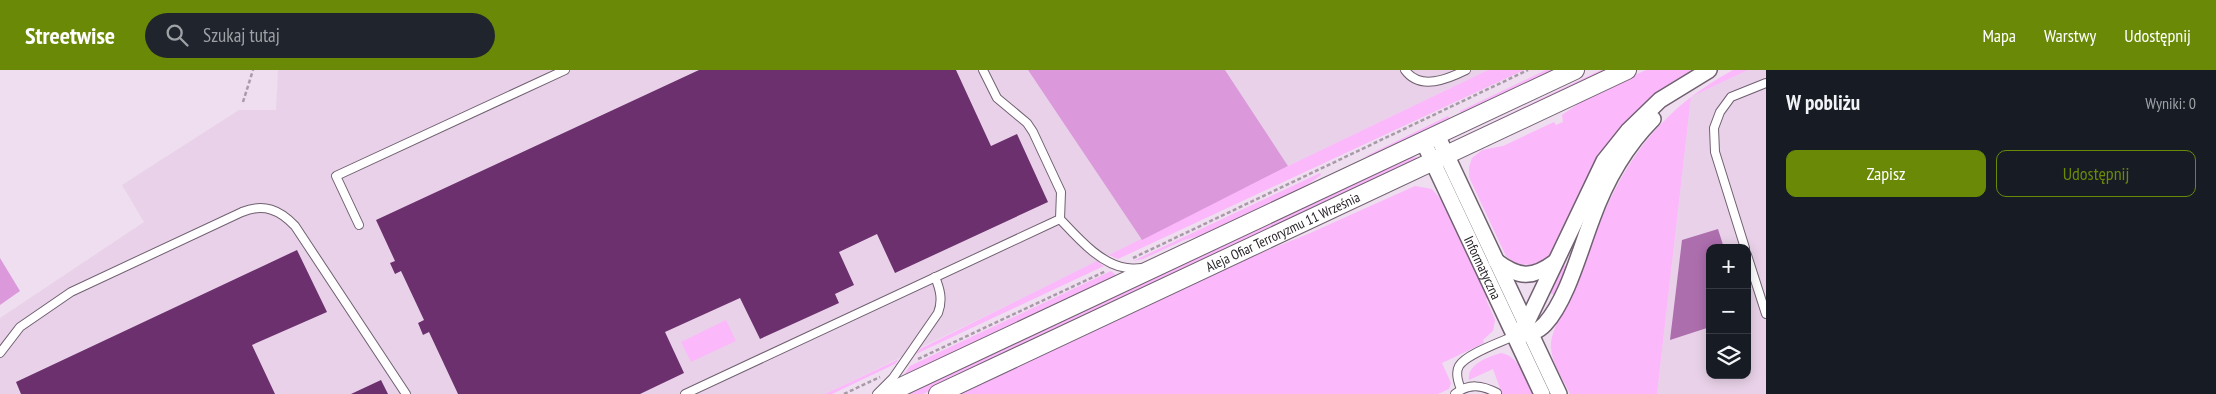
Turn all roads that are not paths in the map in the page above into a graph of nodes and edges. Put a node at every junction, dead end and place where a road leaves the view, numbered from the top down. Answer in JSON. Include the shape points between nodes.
{"nodes":[{"id":1,"x":565,"y":70,"type":"edge"},
{"id":2,"x":983,"y":70,"type":"edge"},
{"id":3,"x":1405,"y":70,"type":"edge"},
{"id":4,"x":1466,"y":70,"type":"edge"},
{"id":5,"x":1575,"y":70,"type":"edge"},
{"id":6,"x":1627,"y":70,"type":"edge"},
{"id":7,"x":1709,"y":70,"type":"edge"},
{"id":8,"x":1766,"y":83,"type":"edge"},
{"id":9,"x":1677,"y":91,"type":"junction"},
{"id":10,"x":1430,"y":138,"type":"junction"},
{"id":11,"x":1439,"y":158,"type":"junction"},
{"id":12,"x":1060,"y":219,"type":"junction"},
{"id":13,"x":359,"y":225,"type":"dead end"},
{"id":14,"x":1744,"y":244,"type":"edge"},
{"id":15,"x":1495,"y":260,"type":"junction"},
{"id":16,"x":1555,"y":262,"type":"junction"},
{"id":17,"x":1751,"y":267,"type":"edge"},
{"id":18,"x":1155,"y":268,"type":"junction"},
{"id":19,"x":934,"y":278,"type":"junction"},
{"id":20,"x":1766,"y":314,"type":"edge"},
{"id":21,"x":1528,"y":329,"type":"junction"},
{"id":22,"x":1514,"y":336,"type":"junction"},
{"id":23,"x":0,"y":353,"type":"edge"},
{"id":24,"x":1458,"y":392,"type":"edge"},
{"id":25,"x":1497,"y":393,"type":"edge"},
{"id":26,"x":406,"y":394,"type":"edge"},
{"id":27,"x":684,"y":394,"type":"edge"},
{"id":28,"x":877,"y":394,"type":"edge"},
{"id":29,"x":886,"y":394,"type":"edge"},
{"id":30,"x":938,"y":394,"type":"edge"},
{"id":31,"x":1542,"y":394,"type":"edge"},
{"id":32,"x":1559,"y":394,"type":"edge"}],
"edges":[{"from":1,"to":13,"type":"lane","via":[[336,176]]},
{"from":2,"to":12,"type":"lane","via":[[997,98],[1033,132],[1061,192]]},
{"from":3,"to":4,"type":"lane","via":[[1424,82],[1436,82]]},
{"from":5,"to":10,"type":"street","name":"Aleja Ofiar Terroryzmu 11 Września"},
{"from":6,"to":11,"type":"street","name":"Aleja Ofiar Terroryzmu 11 Września"},
{"from":7,"to":9,"type":"street"},
{"from":8,"to":14,"type":"lane","via":[[1731,97],[1714,128],[1714,152]]},
{"from":9,"to":16,"type":"street","via":[[1660,100],[1640,118],[1604,161]]},
{"from":9,"to":21,"type":"street","via":[[1624,155],[1601,196],[1552,315],[1544,326]]},
{"from":10,"to":11,"type":"street","name":"Informatyczna"},
{"from":10,"to":18,"type":"street","name":"Aleja Ofiar Terroryzmu 11 Września"},
{"from":11,"to":15,"type":"street","name":"Informatyczna"},
{"from":11,"to":22,"type":"street","name":"Informatyczna"},
{"from":11,"to":30,"type":"street","name":"Aleja Ofiar Terroryzmu 11 Września"},
{"from":12,"to":18,"type":"lane","via":[[1097,253],[1118,265]]},
{"from":12,"to":19,"type":"lane"},
{"from":15,"to":16,"type":"street","via":[[1514,273],[1526,275]]},
{"from":15,"to":21,"type":"street","name":"Informatyczna"},
{"from":16,"to":21,"type":"street"},
{"from":17,"to":20,"type":"lane"},
{"from":18,"to":29,"type":"street","name":"Aleja Ofiar Terroryzmu 11 Września"},
{"from":19,"to":27,"type":"lane"},
{"from":19,"to":28,"type":"lane","via":[[941,295],[941,306],[900,368]]},
{"from":21,"to":22,"type":"street"},
{"from":21,"to":32,"type":"street","name":"Informatyczna"},
{"from":22,"to":24,"type":"lane","via":[[1469,357],[1459,366]]},
{"from":22,"to":31,"type":"street","name":"Informatyczna"},
{"from":23,"to":26,"type":"lane","via":[[20,327],[71,292],[242,212],[262,207],[282,214],[295,226]]},
{"from":24,"to":25,"type":"lane","via":[[1480,386]]}]}
